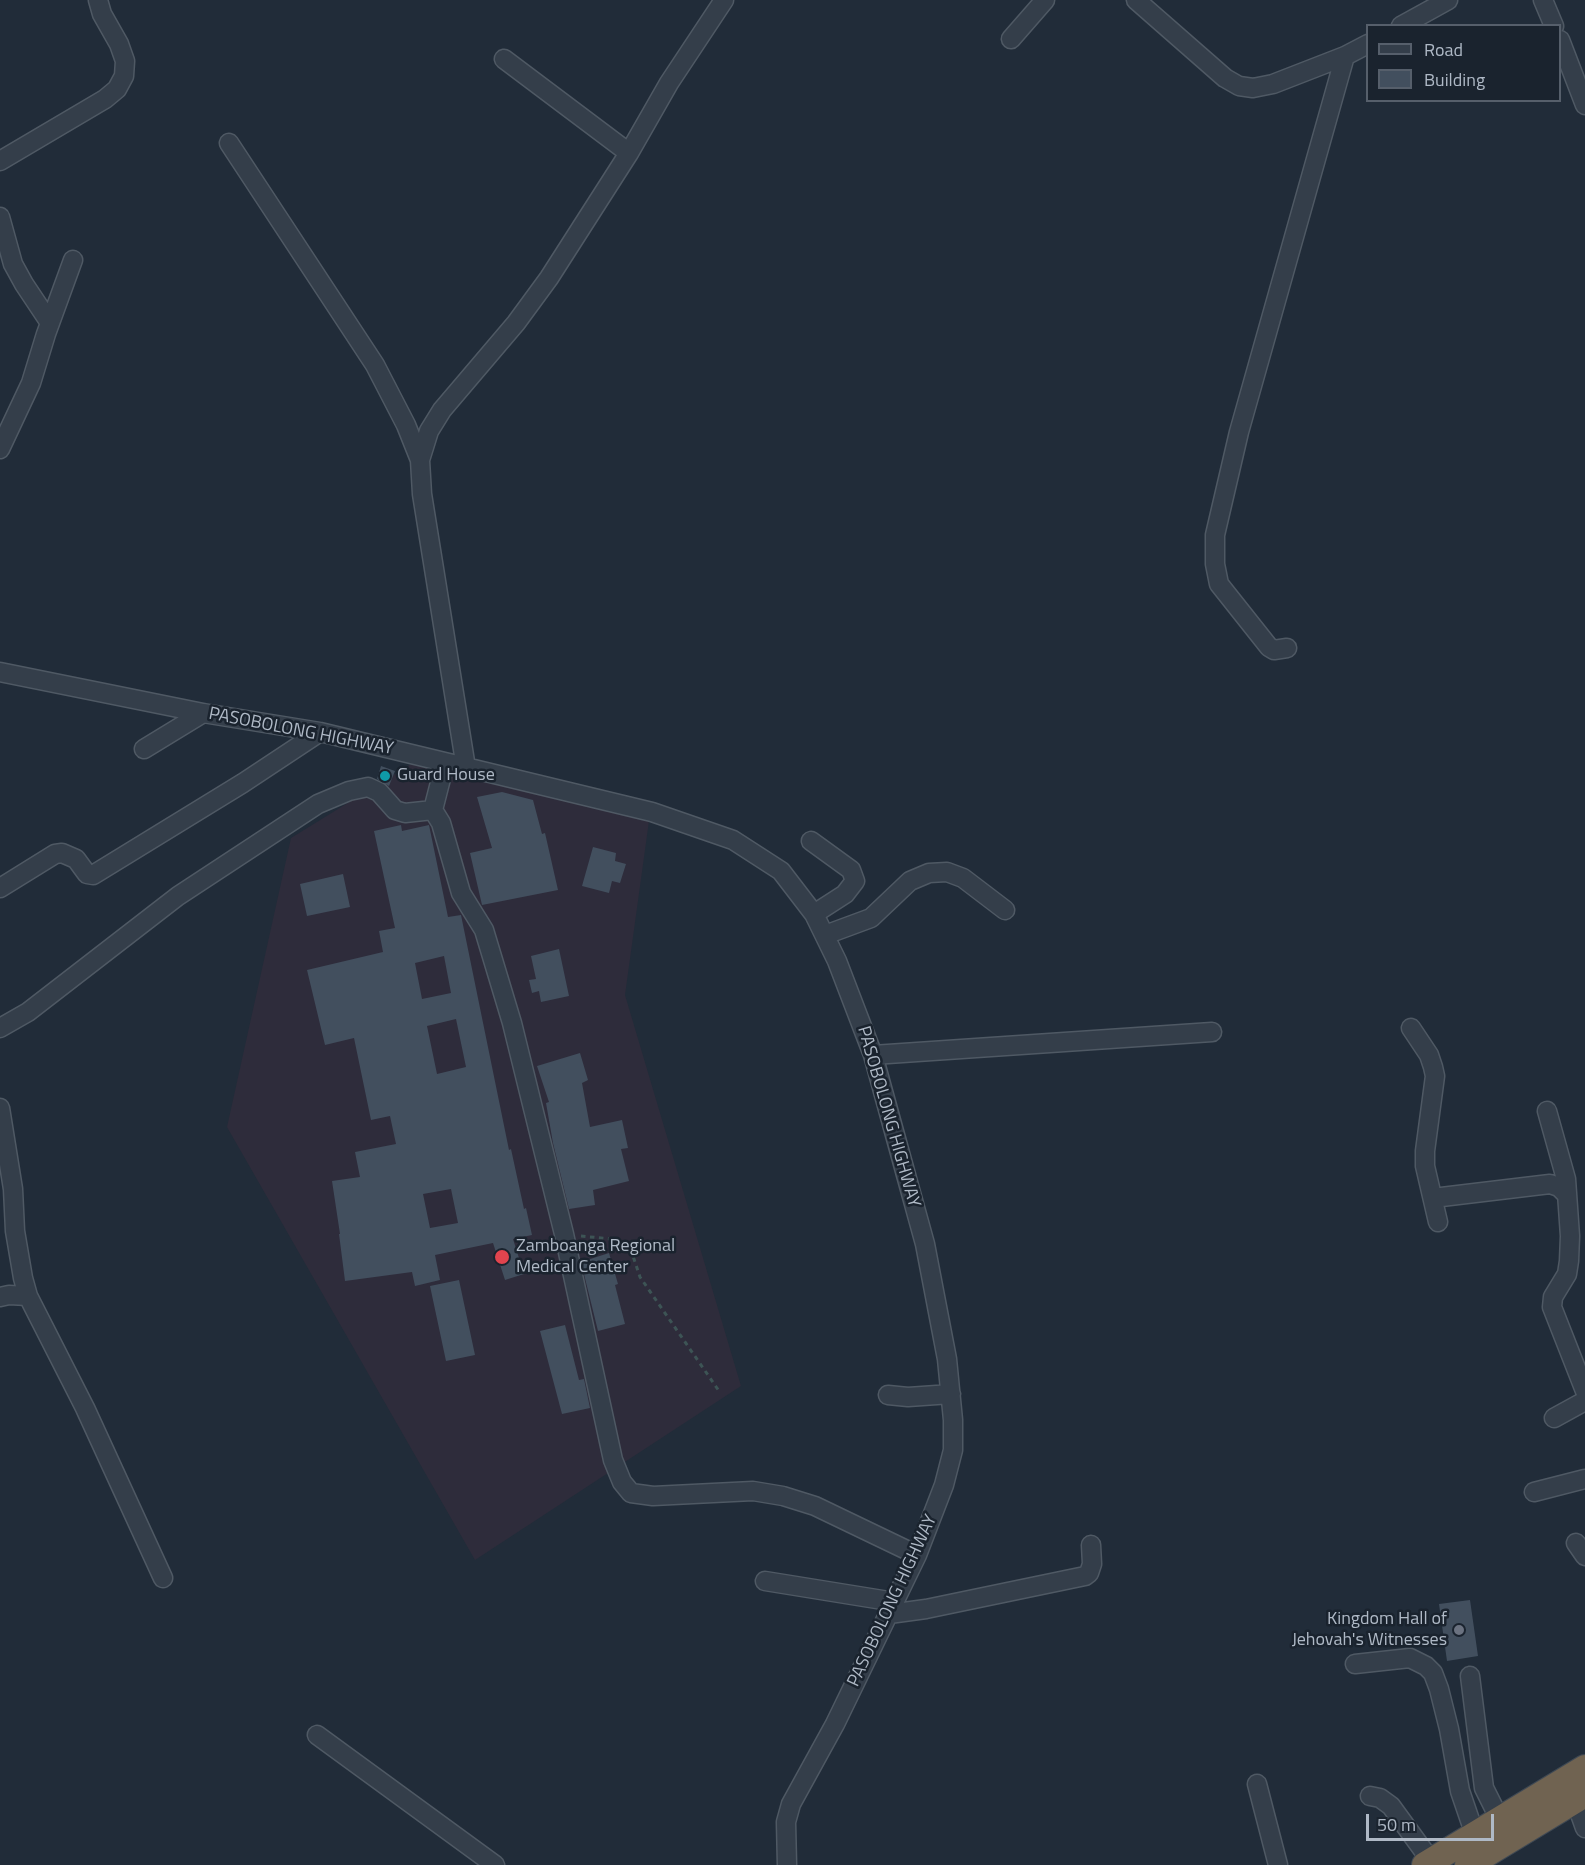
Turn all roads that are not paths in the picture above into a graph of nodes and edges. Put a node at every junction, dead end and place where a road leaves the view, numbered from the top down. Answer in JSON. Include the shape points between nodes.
{"nodes":[{"id":1,"x":98,"y":0,"type":"edge"},
{"id":2,"x":724,"y":0,"type":"edge"},
{"id":3,"x":1045,"y":0,"type":"edge"},
{"id":4,"x":1136,"y":0,"type":"edge"},
{"id":5,"x":1448,"y":0,"type":"edge"},
{"id":6,"x":1543,"y":0,"type":"edge"},
{"id":7,"x":1405,"y":24,"type":"edge"},
{"id":8,"x":1553,"y":24,"type":"edge"},
{"id":9,"x":1011,"y":39,"type":"dead end"},
{"id":10,"x":1561,"y":43,"type":"edge"},
{"id":11,"x":1366,"y":45,"type":"edge"},
{"id":12,"x":1345,"y":56,"type":"junction"},
{"id":13,"x":504,"y":59,"type":"dead end"},
{"id":14,"x":1585,"y":105,"type":"edge"},
{"id":15,"x":229,"y":143,"type":"dead end"},
{"id":16,"x":629,"y":153,"type":"junction"},
{"id":17,"x":0,"y":161,"type":"edge"},
{"id":18,"x":0,"y":217,"type":"edge"},
{"id":19,"x":73,"y":260,"type":"dead end"},
{"id":20,"x":50,"y":323,"type":"junction"},
{"id":21,"x":0,"y":449,"type":"edge"},
{"id":22,"x":420,"y":460,"type":"junction"},
{"id":23,"x":1287,"y":648,"type":"dead end"},
{"id":24,"x":9,"y":674,"type":"edge"},
{"id":25,"x":0,"y":687,"type":"edge"},
{"id":26,"x":203,"y":713,"type":"junction"},
{"id":27,"x":320,"y":732,"type":"junction"},
{"id":28,"x":144,"y":749,"type":"dead end"},
{"id":29,"x":445,"y":763,"type":"junction"},
{"id":30,"x":466,"y":768,"type":"junction"},
{"id":31,"x":434,"y":810,"type":"junction"},
{"id":32,"x":811,"y":841,"type":"dead end"},
{"id":33,"x":0,"y":888,"type":"edge"},
{"id":34,"x":1005,"y":910,"type":"dead end"},
{"id":35,"x":814,"y":914,"type":"junction"},
{"id":36,"x":825,"y":935,"type":"junction"},
{"id":37,"x":0,"y":1028,"type":"edge"},
{"id":38,"x":1411,"y":1028,"type":"dead end"},
{"id":39,"x":1212,"y":1032,"type":"dead end"},
{"id":40,"x":873,"y":1055,"type":"junction"},
{"id":41,"x":0,"y":1108,"type":"edge"},
{"id":42,"x":1547,"y":1111,"type":"dead end"},
{"id":43,"x":1568,"y":1195,"type":"junction"},
{"id":44,"x":1432,"y":1198,"type":"junction"},
{"id":45,"x":1438,"y":1222,"type":"dead end"},
{"id":46,"x":0,"y":1296,"type":"edge"},
{"id":47,"x":28,"y":1296,"type":"junction"},
{"id":48,"x":1585,"y":1391,"type":"edge"},
{"id":49,"x":951,"y":1394,"type":"junction"},
{"id":50,"x":888,"y":1395,"type":"dead end"},
{"id":51,"x":1585,"y":1401,"type":"edge"},
{"id":52,"x":1554,"y":1418,"type":"dead end"},
{"id":53,"x":1585,"y":1479,"type":"edge"},
{"id":54,"x":1534,"y":1492,"type":"dead end"},
{"id":55,"x":1091,"y":1545,"type":"dead end"},
{"id":56,"x":917,"y":1555,"type":"junction"},
{"id":57,"x":162,"y":1578,"type":"dead end"},
{"id":58,"x":765,"y":1581,"type":"dead end"},
{"id":59,"x":892,"y":1608,"type":"junction"},
{"id":60,"x":1355,"y":1664,"type":"dead end"},
{"id":61,"x":1470,"y":1676,"type":"dead end"},
{"id":62,"x":317,"y":1735,"type":"dead end"},
{"id":63,"x":1585,"y":1768,"type":"edge"},
{"id":64,"x":1257,"y":1784,"type":"dead end"},
{"id":65,"x":1370,"y":1796,"type":"dead end"},
{"id":66,"x":1580,"y":1797,"type":"edge"},
{"id":67,"x":1500,"y":1820,"type":"junction"},
{"id":68,"x":1585,"y":1828,"type":"edge"},
{"id":69,"x":1475,"y":1835,"type":"junction"},
{"id":70,"x":1428,"y":1863,"type":"edge"},
{"id":71,"x":495,"y":1865,"type":"edge"},
{"id":72,"x":787,"y":1865,"type":"edge"},
{"id":73,"x":1278,"y":1865,"type":"edge"},
{"id":74,"x":1468,"y":1865,"type":"edge"}],
"edges":[{"from":1,"to":17,"type":"street","via":[[125,61],[124,76],[117,88]]},
{"from":2,"to":16,"type":"street"},
{"from":3,"to":9,"type":"street"},
{"from":4,"to":12,"type":"street","via":[[1239,86],[1273,84]]},
{"from":5,"to":7,"type":"street"},
{"from":6,"to":8,"type":"street"},
{"from":10,"to":14,"type":"street"},
{"from":11,"to":12,"type":"street"},
{"from":12,"to":23,"type":"street","via":[[1239,432],[1215,535],[1219,584],[1269,648]]},
{"from":13,"to":16,"type":"street"},
{"from":15,"to":22,"type":"street","via":[[375,365]]},
{"from":16,"to":22,"type":"street","via":[[549,278],[442,410],[429,431]]},
{"from":18,"to":20,"type":"street","via":[[13,264]]},
{"from":19,"to":20,"type":"street"},
{"from":20,"to":21,"type":"street","via":[[31,383]]},
{"from":22,"to":30,"type":"street","via":[[428,535]]},
{"from":24,"to":25,"type":"street"},
{"from":24,"to":26,"type":"street","name":"PASOBOLONG HIGHWAY"},
{"from":26,"to":27,"type":"street","name":"PASOBOLONG HIGHWAY"},
{"from":26,"to":28,"type":"street"},
{"from":27,"to":29,"type":"street","name":"PASOBOLONG HIGHWAY"},
{"from":27,"to":33,"type":"street","via":[[93,875],[87,874],[76,859],[62,853]]},
{"from":29,"to":30,"type":"street","name":"PASOBOLONG HIGHWAY"},
{"from":29,"to":31,"type":"street"},
{"from":30,"to":35,"type":"street","name":"PASOBOLONG HIGHWAY","via":[[652,812],[733,840],[781,871]]},
{"from":31,"to":37,"type":"street","via":[[395,810],[379,792],[368,787],[318,804],[178,896],[28,1012]]},
{"from":31,"to":56,"type":"street","via":[[460,893],[484,930],[512,1023],[564,1234],[612,1461],[622,1482],[631,1493],[653,1496],[753,1491],[783,1496],[815,1506]]},
{"from":32,"to":35,"type":"street","via":[[851,870],[855,881],[845,894]]},
{"from":34,"to":36,"type":"street","via":[[963,878],[947,872],[929,873],[910,881],[871,918]]},
{"from":35,"to":36,"type":"street","name":"PASOBOLONG HIGHWAY"},
{"from":36,"to":40,"type":"street","name":"PASOBOLONG HIGHWAY"},
{"from":38,"to":44,"type":"street","via":[[1429,1055],[1435,1076],[1425,1151]]},
{"from":39,"to":40,"type":"street"},
{"from":40,"to":49,"type":"street","name":"PASOBOLONG HIGHWAY","via":[[925,1244]]},
{"from":41,"to":47,"type":"street","via":[[13,1189],[15,1231]]},
{"from":42,"to":43,"type":"street"},
{"from":43,"to":44,"type":"street","via":[[1550,1184]]},
{"from":43,"to":48,"type":"street","via":[[1569,1261],[1552,1307]]},
{"from":44,"to":45,"type":"street"},
{"from":46,"to":47,"type":"street"},
{"from":47,"to":57,"type":"street","via":[[85,1408]]},
{"from":49,"to":50,"type":"street"},
{"from":49,"to":56,"type":"street","name":"PASOBOLONG HIGHWAY","via":[[953,1450]]},
{"from":51,"to":52,"type":"street"},
{"from":53,"to":54,"type":"street"},
{"from":55,"to":59,"type":"street","via":[[1092,1564],[1085,1576],[926,1609]]},
{"from":56,"to":59,"type":"street","name":"PASOBOLONG HIGHWAY"},
{"from":58,"to":59,"type":"street"},
{"from":59,"to":72,"type":"street","name":"PASOBOLONG HIGHWAY","via":[[791,1804],[786,1822]]},
{"from":60,"to":69,"type":"street","via":[[1410,1658],[1432,1673],[1440,1689],[1460,1791]]},
{"from":61,"to":67,"type":"street","via":[[1484,1788]]},
{"from":62,"to":71,"type":"street"},
{"from":63,"to":67,"type":"highway"},
{"from":64,"to":73,"type":"street"},
{"from":65,"to":70,"type":"street","via":[[1391,1806]]},
{"from":66,"to":68,"type":"street"},
{"from":66,"to":74,"type":"highway"},
{"from":67,"to":69,"type":"highway"},
{"from":69,"to":70,"type":"highway"}]}
